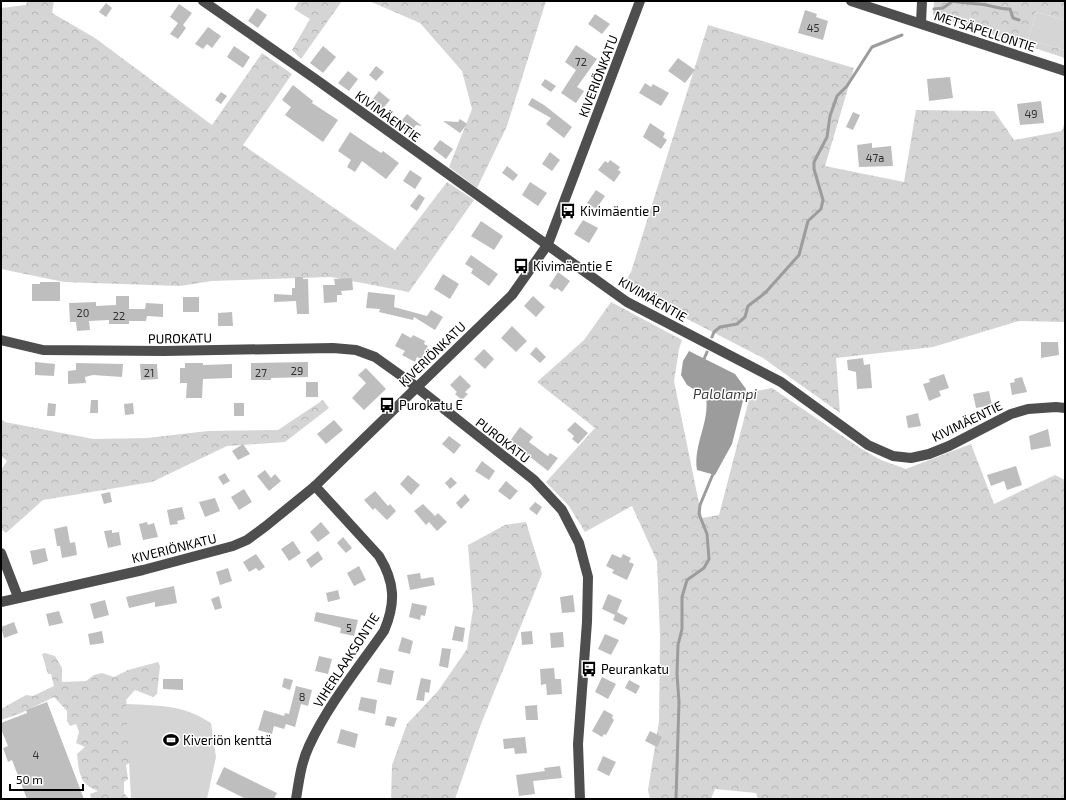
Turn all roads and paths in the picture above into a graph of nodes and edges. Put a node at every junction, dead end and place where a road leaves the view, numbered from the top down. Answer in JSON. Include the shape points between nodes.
{"nodes":[{"id":1,"x":203,"y":1,"type":"edge"},
{"id":2,"x":640,"y":1,"type":"edge"},
{"id":3,"x":851,"y":1,"type":"edge"},
{"id":4,"x":922,"y":1,"type":"edge"},
{"id":5,"x":921,"y":23,"type":"junction"},
{"id":6,"x":1065,"y":71,"type":"edge"},
{"id":7,"x":548,"y":244,"type":"junction"},
{"id":8,"x":1,"y":340,"type":"edge"},
{"id":9,"x":416,"y":388,"type":"junction"},
{"id":10,"x":1065,"y":408,"type":"edge"},
{"id":11,"x":315,"y":486,"type":"junction"},
{"id":12,"x":1,"y":553,"type":"edge"},
{"id":13,"x":18,"y":597,"type":"junction"},
{"id":14,"x":1,"y":602,"type":"edge"},
{"id":15,"x":296,"y":799,"type":"edge"},
{"id":16,"x":580,"y":799,"type":"edge"}],
"edges":[{"from":1,"to":7,"type":"street","name":"KIVIMÄENTIE"},
{"from":2,"to":7,"type":"street","name":"KIVERIÖNKATU"},
{"from":3,"to":5,"type":"street","name":"METSÄPELLONTIE"},
{"from":4,"to":5,"type":"street"},
{"from":5,"to":6,"type":"street","name":"METSÄPELLONTIE"},
{"from":7,"to":9,"type":"street","name":"KIVERIÖNKATU","via":[[512,295]]},
{"from":7,"to":10,"type":"street","name":"KIVIMÄENTIE","via":[[628,302],[781,382],[868,445],[892,456],[911,458],[929,454],[1011,414],[1028,409]]},
{"from":8,"to":9,"type":"street","name":"PUROKATU","via":[[43,350],[356,350],[375,357]]},
{"from":9,"to":11,"type":"street","name":"KIVERIÖNKATU"},
{"from":9,"to":16,"type":"street","name":"PUROKATU","via":[[534,480],[562,510],[578,543],[588,577],[578,744]]},
{"from":11,"to":13,"type":"street","name":"KIVERIÖNKATU","via":[[247,540],[233,546],[143,570]]},
{"from":11,"to":15,"type":"street","name":"VIHERLAAKSONTIE","via":[[379,556],[387,568],[393,599],[391,616],[384,631],[322,720],[301,770]]},
{"from":12,"to":13,"type":"street"},
{"from":13,"to":14,"type":"street","name":"KIVERIÖNKATU"}]}
